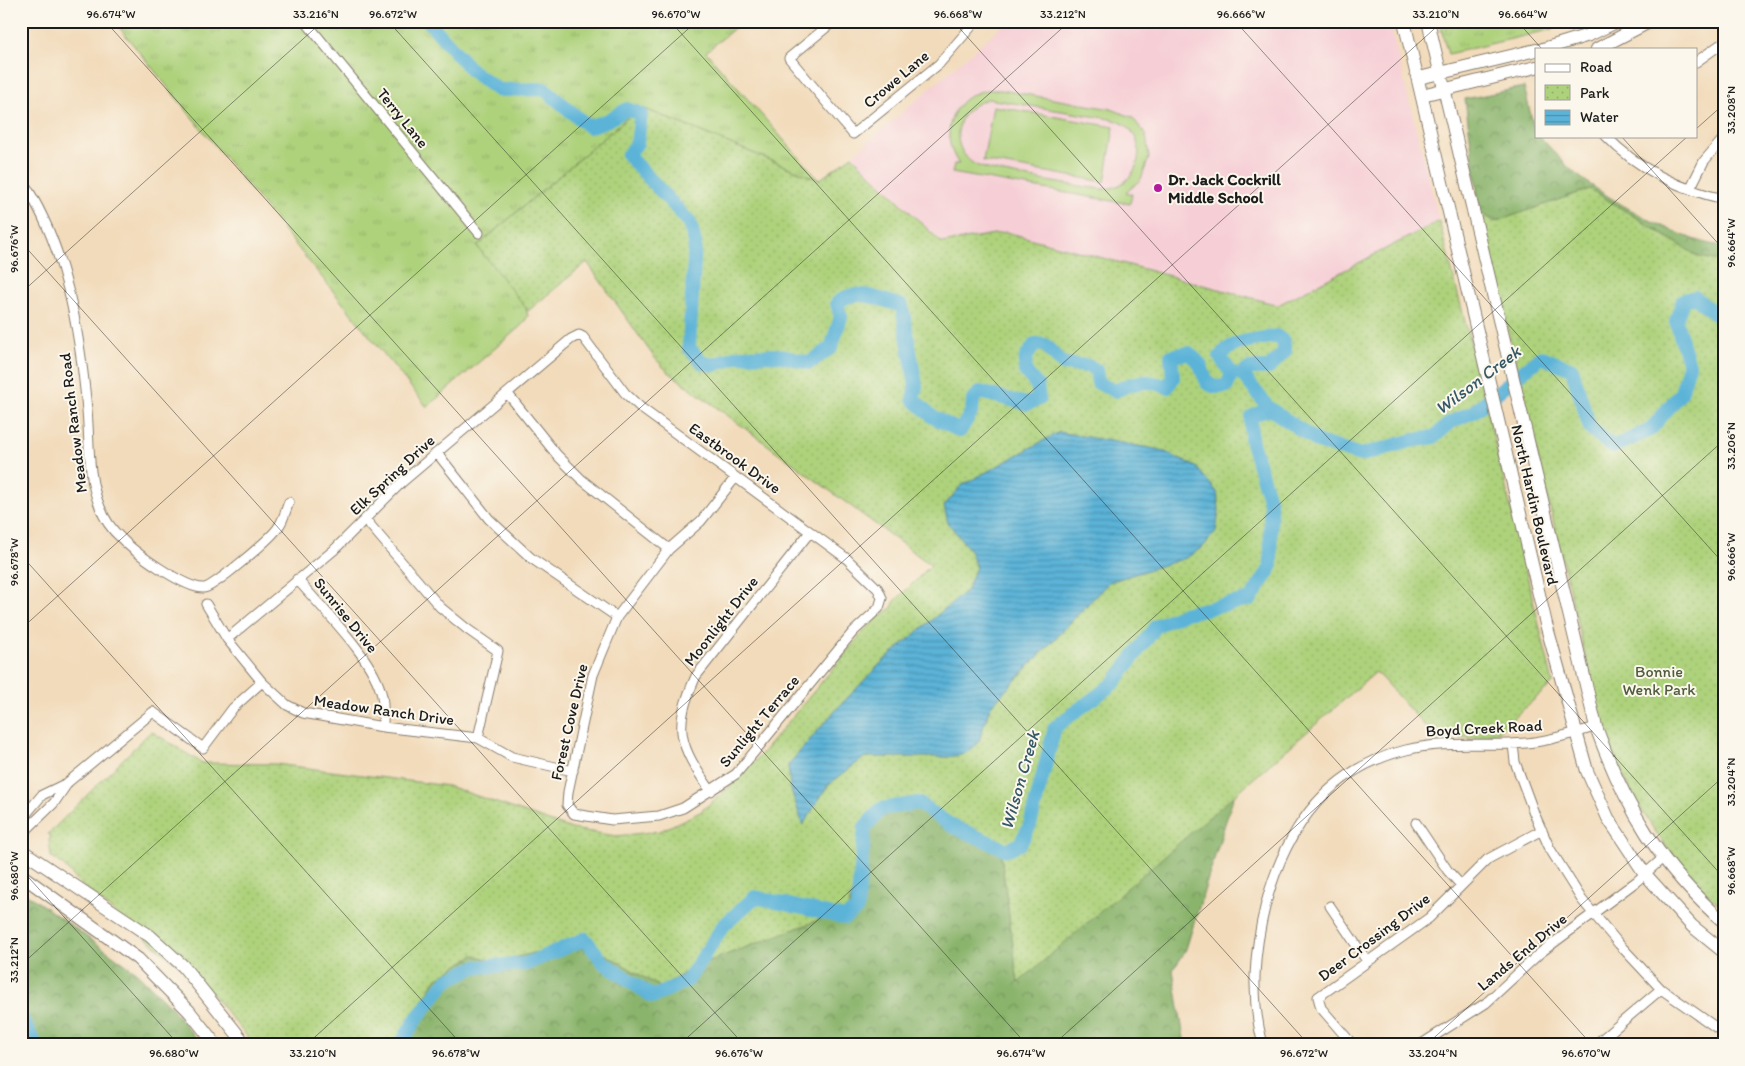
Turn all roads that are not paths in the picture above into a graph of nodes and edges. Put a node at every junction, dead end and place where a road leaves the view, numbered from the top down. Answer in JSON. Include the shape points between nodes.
{"nodes":[{"id":1,"x":305,"y":21,"type":"edge"},
{"id":2,"x":834,"y":21,"type":"edge"},
{"id":3,"x":976,"y":21,"type":"edge"},
{"id":4,"x":1404,"y":21,"type":"edge"},
{"id":5,"x":1428,"y":21,"type":"edge"},
{"id":6,"x":1618,"y":21,"type":"edge"},
{"id":7,"x":1651,"y":21,"type":"edge"},
{"id":8,"x":1724,"y":42,"type":"edge"},
{"id":9,"x":1546,"y":48,"type":"edge"},
{"id":10,"x":1599,"y":48,"type":"edge"},
{"id":11,"x":1535,"y":50,"type":"edge"},
{"id":12,"x":1698,"y":61,"type":"edge"},
{"id":13,"x":1535,"y":67,"type":"edge"},
{"id":14,"x":1441,"y":74,"type":"junction"},
{"id":15,"x":1419,"y":78,"type":"junction"},
{"id":16,"x":1445,"y":88,"type":"junction"},
{"id":17,"x":1422,"y":95,"type":"junction"},
{"id":18,"x":1608,"y":138,"type":"edge"},
{"id":19,"x":1724,"y":138,"type":"edge"},
{"id":20,"x":21,"y":179,"type":"edge"},
{"id":21,"x":1690,"y":189,"type":"junction"},
{"id":22,"x":1724,"y":199,"type":"edge"},
{"id":23,"x":479,"y":233,"type":"dead end"},
{"id":24,"x":579,"y":335,"type":"joint"},
{"id":25,"x":508,"y":394,"type":"junction"},
{"id":26,"x":437,"y":453,"type":"junction"},
{"id":27,"x":736,"y":478,"type":"junction"},
{"id":28,"x":289,"y":502,"type":"dead end"},
{"id":29,"x":365,"y":520,"type":"junction"},
{"id":30,"x":810,"y":532,"type":"junction"},
{"id":31,"x":669,"y":549,"type":"junction"},
{"id":32,"x":297,"y":579,"type":"junction"},
{"id":33,"x":882,"y":598,"type":"joint"},
{"id":34,"x":206,"y":604,"type":"dead end"},
{"id":35,"x":617,"y":617,"type":"junction"},
{"id":36,"x":228,"y":639,"type":"junction"},
{"id":37,"x":262,"y":682,"type":"junction"},
{"id":38,"x":383,"y":727,"type":"junction"},
{"id":39,"x":1596,"y":727,"type":"junction"},
{"id":40,"x":1575,"y":732,"type":"junction"},
{"id":41,"x":478,"y":738,"type":"junction"},
{"id":42,"x":1513,"y":744,"type":"junction"},
{"id":43,"x":572,"y":771,"type":"junction"},
{"id":44,"x":67,"y":783,"type":"junction"},
{"id":45,"x":711,"y":791,"type":"junction"},
{"id":46,"x":570,"y":810,"type":"joint"},
{"id":47,"x":21,"y":820,"type":"edge"},
{"id":48,"x":1416,"y":823,"type":"dead end"},
{"id":49,"x":1542,"y":830,"type":"junction"},
{"id":50,"x":21,"y":835,"type":"edge"},
{"id":51,"x":21,"y":850,"type":"edge"},
{"id":52,"x":1663,"y":858,"type":"junction"},
{"id":53,"x":21,"y":874,"type":"edge"},
{"id":54,"x":1645,"y":874,"type":"junction"},
{"id":55,"x":1460,"y":884,"type":"junction"},
{"id":56,"x":1330,"y":906,"type":"dead end"},
{"id":57,"x":1593,"y":913,"type":"junction"},
{"id":58,"x":1724,"y":922,"type":"edge"},
{"id":59,"x":1724,"y":952,"type":"edge"},
{"id":60,"x":1367,"y":961,"type":"junction"},
{"id":61,"x":1661,"y":989,"type":"junction"},
{"id":62,"x":1724,"y":1033,"type":"edge"},
{"id":63,"x":216,"y":1045,"type":"edge"},
{"id":64,"x":246,"y":1045,"type":"edge"},
{"id":65,"x":1263,"y":1045,"type":"edge"},
{"id":66,"x":1353,"y":1045,"type":"edge"},
{"id":67,"x":1420,"y":1045,"type":"edge"},
{"id":68,"x":1595,"y":1045,"type":"edge"}],
"edges":[{"from":1,"to":23,"type":"street","name":"Terry Lane"},
{"from":2,"to":3,"type":"street","name":"Crowe Lane","via":[[789,58],[853,134],[939,64]]},
{"from":4,"to":15,"type":"main road","name":"North Hardin Boulevard"},
{"from":5,"to":14,"type":"main road","name":"North Hardin Boulevard"},
{"from":6,"to":9,"type":"main road","via":[[1589,35]]},
{"from":7,"to":10,"type":"main road"},
{"from":8,"to":12,"type":"street"},
{"from":11,"to":14,"type":"main road"},
{"from":13,"to":16,"type":"main road"},
{"from":14,"to":15,"type":"main road"},
{"from":14,"to":16,"type":"main road","name":"North Hardin Boulevard"},
{"from":15,"to":17,"type":"main road","name":"North Hardin Boulevard"},
{"from":16,"to":17,"type":"main road"},
{"from":16,"to":39,"type":"main road","name":"North Hardin Boulevard"},
{"from":17,"to":40,"type":"main road","name":"North Hardin Boulevard","via":[[1546,624]]},
{"from":18,"to":21,"type":"street","via":[[1632,159]]},
{"from":19,"to":21,"type":"street","via":[[1704,161]]},
{"from":20,"to":28,"type":"street","name":"Meadow Ranch Road","via":[[45,221],[64,274],[82,362],[91,476],[109,524],[133,549],[195,588],[206,588],[279,527]]},
{"from":21,"to":22,"type":"street"},
{"from":24,"to":25,"type":"street","name":"Elk Spring Drive"},
{"from":24,"to":27,"type":"street","name":"Eastbrook Drive","via":[[587,340],[624,393]]},
{"from":25,"to":26,"type":"street","name":"Elk Spring Drive"},
{"from":25,"to":31,"type":"street","via":[[580,478]]},
{"from":26,"to":29,"type":"street","name":"Elk Spring Drive"},
{"from":26,"to":35,"type":"street","via":[[503,532],[532,558]]},
{"from":27,"to":30,"type":"street","name":"Eastbrook Drive"},
{"from":27,"to":31,"type":"street","name":"Forest Cove Drive","via":[[701,521]]},
{"from":29,"to":32,"type":"street","name":"Elk Spring Drive"},
{"from":29,"to":41,"type":"street","via":[[440,607],[498,651]]},
{"from":30,"to":33,"type":"street","name":"Eastbrook Drive","via":[[846,558]]},
{"from":30,"to":45,"type":"street","name":"Moonlight Drive","via":[[696,676],[686,698],[681,720],[682,740],[696,770]]},
{"from":31,"to":35,"type":"street","name":"Forest Cove Drive"},
{"from":32,"to":36,"type":"street","name":"Elk Spring Drive"},
{"from":32,"to":38,"type":"street","name":"Sunrise Drive","via":[[374,673],[382,697]]},
{"from":33,"to":45,"type":"street","name":"Sunlight Terrace","via":[[879,608],[853,632],[736,774]]},
{"from":34,"to":36,"type":"street","name":"Meadow Ranch Drive"},
{"from":35,"to":43,"type":"street","name":"Forest Cove Drive","via":[[593,675]]},
{"from":36,"to":37,"type":"street","name":"Meadow Ranch Drive"},
{"from":37,"to":38,"type":"street","name":"Meadow Ranch Drive","via":[[287,705],[303,714]]},
{"from":37,"to":44,"type":"street","via":[[233,708],[203,748],[153,712]]},
{"from":38,"to":41,"type":"street","name":"Meadow Ranch Drive"},
{"from":39,"to":40,"type":"street","name":"Boyd Creek Road"},
{"from":39,"to":52,"type":"main road","name":"North Hardin Boulevard","via":[[1631,808]]},
{"from":40,"to":42,"type":"street","name":"Boyd Creek Road","via":[[1550,740]]},
{"from":40,"to":54,"type":"main road","name":"North Hardin Boulevard","via":[[1587,771],[1608,818]]},
{"from":41,"to":43,"type":"street","name":"Meadow Ranch Drive","via":[[512,757]]},
{"from":42,"to":49,"type":"street","via":[[1515,762]]},
{"from":42,"to":65,"type":"street","name":"Boyd Creek Road","via":[[1441,744],[1391,754],[1345,778],[1308,813],[1281,857],[1258,934],[1254,990]]},
{"from":43,"to":46,"type":"street","name":"Forest Cove Drive","via":[[567,805]]},
{"from":44,"to":47,"type":"street","via":[[42,795]]},
{"from":44,"to":50,"type":"street","via":[[54,803]]},
{"from":45,"to":46,"type":"street","name":"Sunlight Terrace","via":[[683,808],[660,816],[612,820],[583,817]]},
{"from":48,"to":55,"type":"street"},
{"from":49,"to":55,"type":"street","name":"Deer Crossing Drive","via":[[1497,852]]},
{"from":49,"to":57,"type":"street","via":[[1565,875]]},
{"from":51,"to":64,"type":"main road","via":[[150,936],[182,966]]},
{"from":52,"to":54,"type":"street","name":"Lands End Drive"},
{"from":52,"to":58,"type":"main road","name":"North Hardin Boulevard","via":[[1704,905]]},
{"from":53,"to":63,"type":"main road","via":[[138,959]]},
{"from":54,"to":57,"type":"street","name":"Lands End Drive"},
{"from":54,"to":59,"type":"main road","name":"North Hardin Boulevard","via":[[1680,913]]},
{"from":55,"to":60,"type":"street","name":"Deer Crossing Drive","via":[[1424,921]]},
{"from":56,"to":60,"type":"street"},
{"from":57,"to":61,"type":"street"},
{"from":57,"to":67,"type":"street","name":"Lands End Drive","via":[[1540,953],[1486,1003]]},
{"from":60,"to":66,"type":"street","name":"Deer Crossing Drive","via":[[1318,997],[1321,1008]]},
{"from":61,"to":62,"type":"street"},
{"from":61,"to":68,"type":"street"}]}
